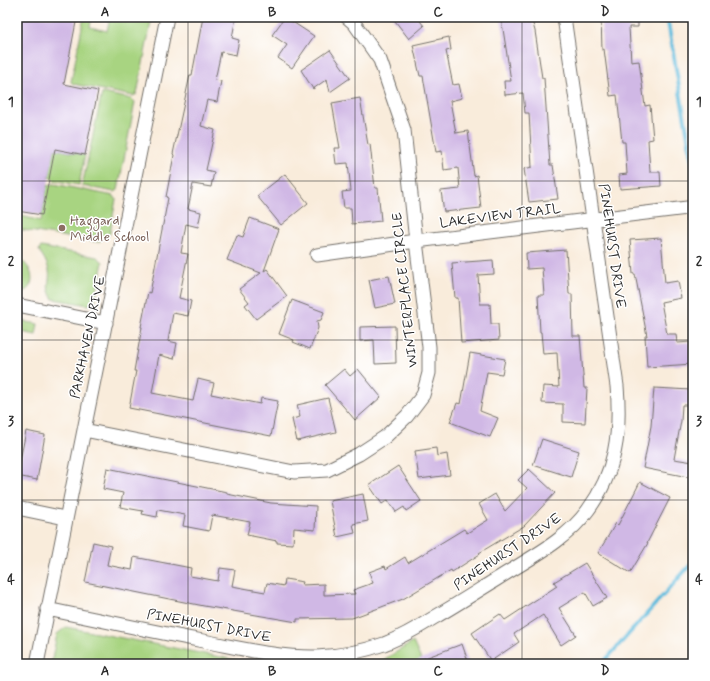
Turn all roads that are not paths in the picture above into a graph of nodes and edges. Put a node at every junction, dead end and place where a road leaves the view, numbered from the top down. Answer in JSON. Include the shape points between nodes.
{"nodes":[{"id":1,"x":167,"y":17,"type":"edge"},
{"id":2,"x":347,"y":17,"type":"edge"},
{"id":3,"x":564,"y":17,"type":"edge"},
{"id":4,"x":687,"y":208,"type":"dead end"},
{"id":5,"x":593,"y":220,"type":"junction"},
{"id":6,"x":416,"y":241,"type":"junction"},
{"id":7,"x":317,"y":255,"type":"dead end"},
{"id":8,"x":17,"y":304,"type":"edge"},
{"id":9,"x":106,"y":323,"type":"junction"},
{"id":10,"x":84,"y":430,"type":"junction"},
{"id":11,"x":17,"y":508,"type":"edge"},
{"id":12,"x":65,"y":518,"type":"junction"},
{"id":13,"x":47,"y":609,"type":"junction"},
{"id":14,"x":37,"y":664,"type":"edge"}],
"edges":[{"from":1,"to":9,"type":"street","name":"PARKHAVEN DRIVE"},
{"from":2,"to":6,"type":"street","name":"WINTERPLACE CIRCLE","via":[[380,60],[404,130]]},
{"from":3,"to":5,"type":"street","name":"PINEHURST DRIVE"},
{"from":4,"to":5,"type":"street","name":"LAKEVIEW TRAIL"},
{"from":5,"to":6,"type":"street","name":"LAKEVIEW TRAIL"},
{"from":5,"to":13,"type":"street","name":"PINEHURST DRIVE","via":[[617,386],[618,432],[608,474],[588,510],[576,524],[550,545],[403,636],[360,651],[336,655],[287,656]]},
{"from":6,"to":7,"type":"street","name":"LAKEVIEW TRAIL"},
{"from":6,"to":10,"type":"street","name":"WINTERPLACE CIRCLE","via":[[429,347],[429,373],[423,395],[407,416],[385,437],[359,454],[327,470],[294,472]]},
{"from":8,"to":9,"type":"street"},
{"from":9,"to":10,"type":"street","name":"PARKHAVEN DRIVE"},
{"from":10,"to":12,"type":"street","name":"PARKHAVEN DRIVE"},
{"from":11,"to":12,"type":"street"},
{"from":12,"to":13,"type":"street","name":"PARKHAVEN DRIVE"},
{"from":13,"to":14,"type":"street","name":"PARKHAVEN DRIVE"}]}
